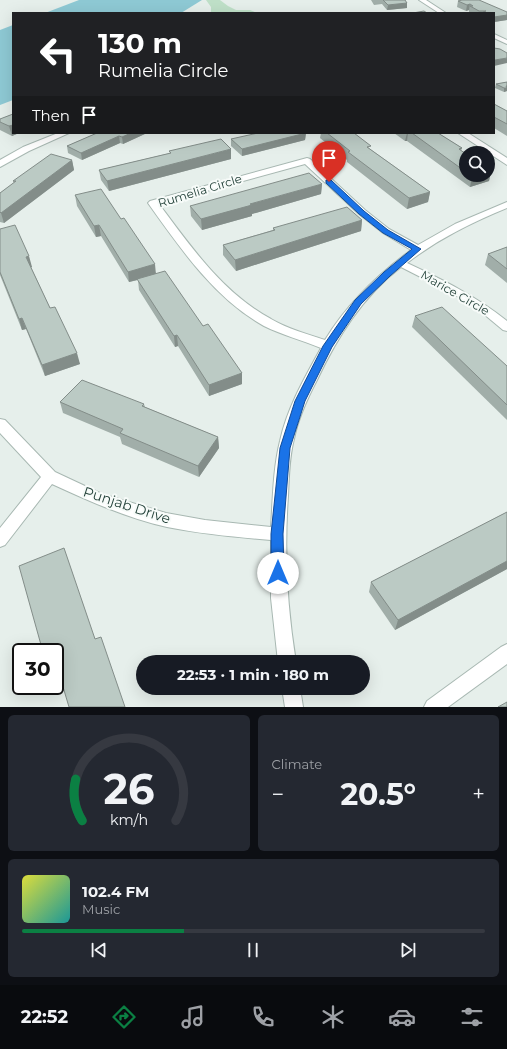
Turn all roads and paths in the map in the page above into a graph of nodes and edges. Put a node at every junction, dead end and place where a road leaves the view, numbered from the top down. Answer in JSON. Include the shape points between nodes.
{"nodes":[{"id":1,"x":422,"y":0,"type":"edge"},
{"id":2,"x":441,"y":12,"type":"edge"},
{"id":3,"x":507,"y":34,"type":"edge"},
{"id":4,"x":495,"y":36,"type":"edge"},
{"id":5,"x":507,"y":42,"type":"edge"},
{"id":6,"x":63,"y":134,"type":"edge"},
{"id":7,"x":464,"y":134,"type":"edge"},
{"id":8,"x":507,"y":162,"type":"edge"},
{"id":9,"x":0,"y":164,"type":"edge"},
{"id":10,"x":507,"y":205,"type":"edge"},
{"id":11,"x":417,"y":249,"type":"junction"},
{"id":12,"x":400,"y":263,"type":"junction"},
{"id":13,"x":507,"y":327,"type":"edge"},
{"id":14,"x":328,"y":346,"type":"junction"},
{"id":15,"x":0,"y":424,"type":"edge"},
{"id":16,"x":50,"y":476,"type":"junction"},
{"id":17,"x":277,"y":534,"type":"junction"},
{"id":18,"x":0,"y":540,"type":"edge"},
{"id":19,"x":507,"y":653,"type":"edge"},
{"id":20,"x":286,"y":655,"type":"edge"},
{"id":21,"x":292,"y":695,"type":"edge"},
{"id":22,"x":294,"y":707,"type":"edge"},
{"id":23,"x":433,"y":707,"type":"edge"}],
"edges":[{"from":1,"to":2,"type":"street"},
{"from":3,"to":4,"type":"street"},
{"from":4,"to":5,"type":"street"},
{"from":6,"to":9,"type":"street","via":[[26,149]]},
{"from":7,"to":8,"type":"street"},
{"from":10,"to":11,"type":"street","via":[[461,223]]},
{"from":11,"to":12,"type":"street"},
{"from":11,"to":14,"type":"street","name":"Rumelia Circle","via":[[386,231],[362,212],[307,161],[153,203],[208,274],[227,294],[261,319]]},
{"from":12,"to":13,"type":"street","name":"Marice Circle","via":[[456,291],[484,308]]},
{"from":12,"to":14,"type":"street","via":[[358,302]]},
{"from":14,"to":17,"type":"street","via":[[300,401],[285,448]]},
{"from":15,"to":16,"type":"street","name":"Punjab Drive"},
{"from":16,"to":17,"type":"street","name":"Punjab Drive","via":[[98,499],[166,520],[205,527]]},
{"from":16,"to":18,"type":"street"},
{"from":17,"to":20,"type":"street","via":[[278,586]]},
{"from":19,"to":23,"type":"street"},
{"from":21,"to":22,"type":"street"}]}
